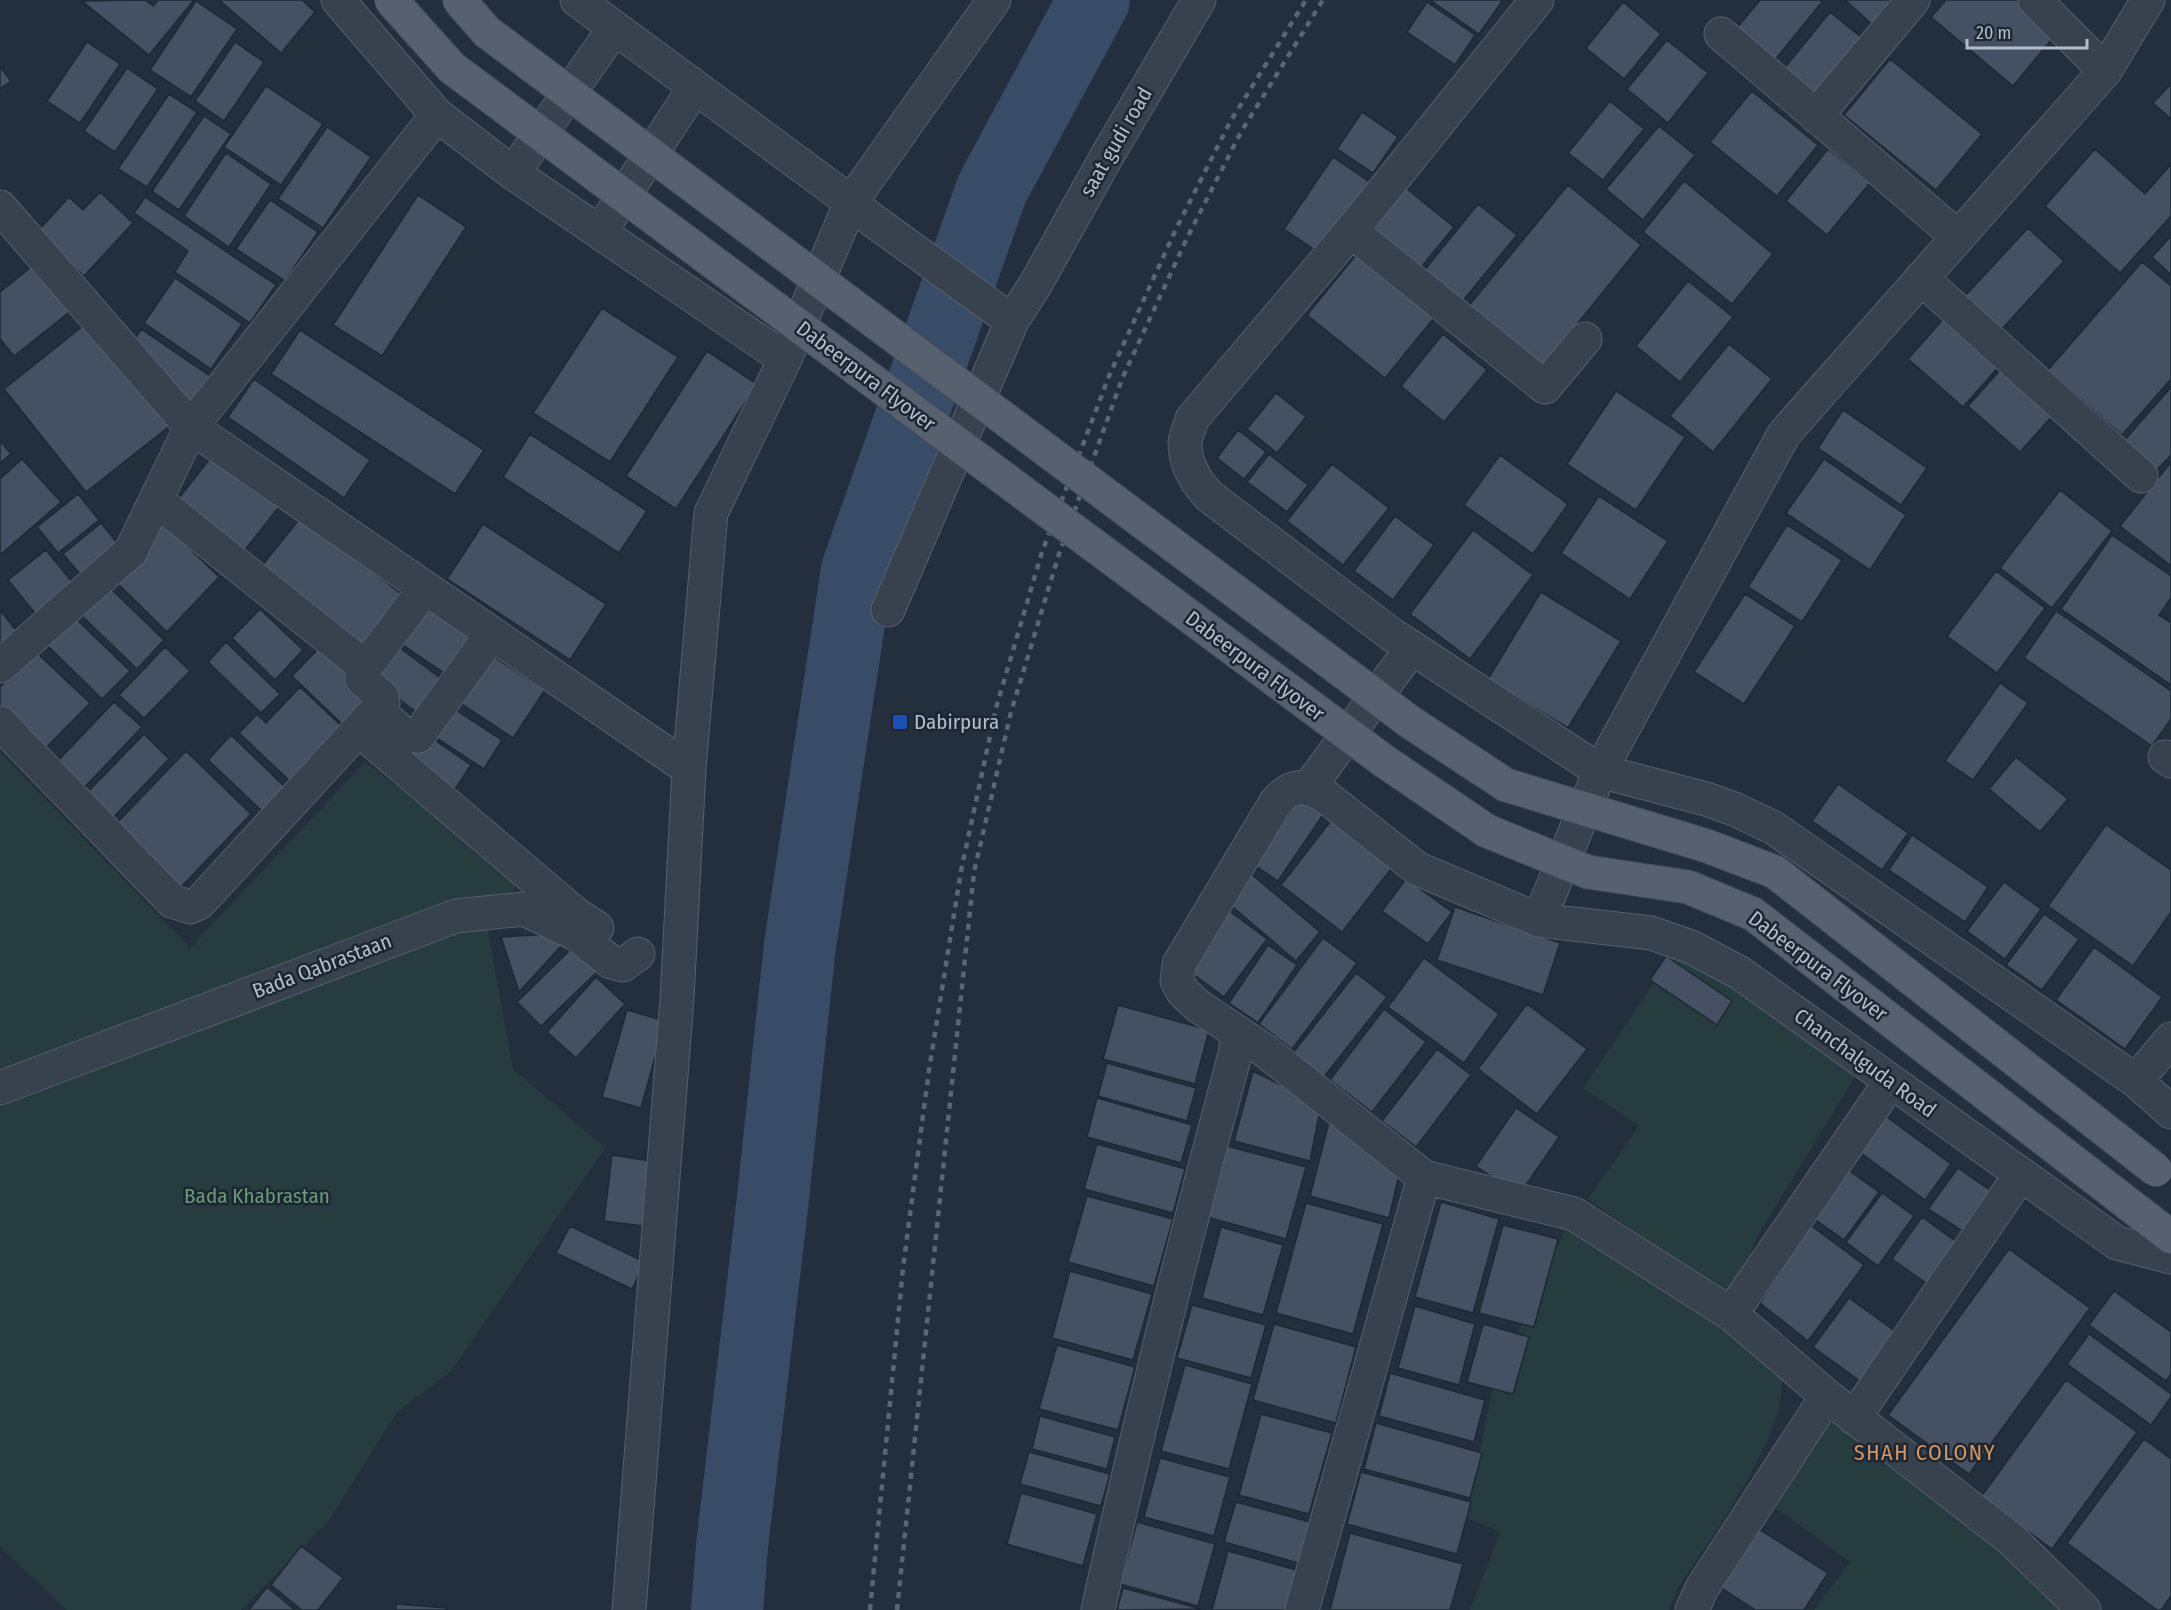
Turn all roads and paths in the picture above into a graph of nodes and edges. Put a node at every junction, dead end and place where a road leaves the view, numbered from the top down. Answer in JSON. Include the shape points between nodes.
{"nodes":[{"id":1,"x":338,"y":0,"type":"edge"},
{"id":2,"x":391,"y":0,"type":"edge"},
{"id":3,"x":459,"y":0,"type":"edge"},
{"id":4,"x":577,"y":0,"type":"edge"},
{"id":5,"x":994,"y":0,"type":"edge"},
{"id":6,"x":1199,"y":0,"type":"edge"},
{"id":7,"x":1537,"y":0,"type":"edge"},
{"id":8,"x":1912,"y":0,"type":"edge"},
{"id":9,"x":2035,"y":0,"type":"edge"},
{"id":10,"x":2148,"y":0,"type":"edge"},
{"id":11,"x":614,"y":29,"type":"junction"},
{"id":12,"x":1721,"y":34,"type":"dead end"},
{"id":13,"x":2104,"y":71,"type":"junction"},
{"id":14,"x":695,"y":87,"type":"junction"},
{"id":15,"x":437,"y":115,"type":"junction"},
{"id":16,"x":1816,"y":116,"type":"junction"},
{"id":17,"x":513,"y":173,"type":"junction"},
{"id":18,"x":0,"y":207,"type":"edge"},
{"id":19,"x":861,"y":211,"type":"junction"},
{"id":20,"x":1351,"y":231,"type":"junction"},
{"id":21,"x":600,"y":232,"type":"junction"},
{"id":22,"x":1958,"y":237,"type":"junction"},
{"id":23,"x":1921,"y":278,"type":"junction"},
{"id":24,"x":1006,"y":316,"type":"junction"},
{"id":25,"x":1585,"y":339,"type":"dead end"},
{"id":26,"x":785,"y":359,"type":"junction"},
{"id":27,"x":191,"y":427,"type":"junction"},
{"id":28,"x":2140,"y":476,"type":"dead end"},
{"id":29,"x":156,"y":500,"type":"junction"},
{"id":30,"x":424,"y":588,"type":"junction"},
{"id":31,"x":888,"y":610,"type":"dead end"},
{"id":32,"x":492,"y":634,"type":"junction"},
{"id":33,"x":1412,"y":648,"type":"junction"},
{"id":34,"x":0,"y":666,"type":"edge"},
{"id":35,"x":365,"y":667,"type":"junction"},
{"id":36,"x":368,"y":720,"type":"junction"},
{"id":37,"x":0,"y":723,"type":"edge"},
{"id":38,"x":689,"y":769,"type":"junction"},
{"id":39,"x":1600,"y":771,"type":"junction"},
{"id":40,"x":1309,"y":788,"type":"junction"},
{"id":41,"x":1539,"y":920,"type":"junction"},
{"id":42,"x":638,"y":954,"type":"junction"},
{"id":43,"x":678,"y":979,"type":"junction"},
{"id":44,"x":1238,"y":1033,"type":"junction"},
{"id":45,"x":2171,"y":1039,"type":"edge"},
{"id":46,"x":1891,"y":1081,"type":"junction"},
{"id":47,"x":2136,"y":1081,"type":"junction"},
{"id":48,"x":0,"y":1088,"type":"edge"},
{"id":49,"x":2171,"y":1112,"type":"edge"},
{"id":50,"x":2021,"y":1174,"type":"junction"},
{"id":51,"x":2163,"y":1176,"type":"edge"},
{"id":52,"x":1424,"y":1177,"type":"junction"},
{"id":53,"x":2171,"y":1237,"type":"edge"},
{"id":54,"x":2171,"y":1257,"type":"edge"},
{"id":55,"x":1731,"y":1314,"type":"junction"},
{"id":56,"x":1827,"y":1396,"type":"junction"},
{"id":57,"x":1854,"y":1418,"type":"junction"},
{"id":58,"x":629,"y":1610,"type":"edge"},
{"id":59,"x":1098,"y":1610,"type":"edge"},
{"id":60,"x":1302,"y":1610,"type":"edge"},
{"id":61,"x":1692,"y":1610,"type":"edge"},
{"id":62,"x":2084,"y":1610,"type":"edge"}],
"edges":[{"from":1,"to":15,"type":"street"},
{"from":2,"to":53,"type":"main road","name":"Dabeerpura Flyover","bridge":true,"via":[[452,68],[1384,761],[1487,831],[1588,872],[1688,887],[1753,914]]},
{"from":3,"to":51,"type":"main road","bridge":true,"via":[[487,32],[1410,722],[1506,785],[1707,846],[1775,872]]},
{"from":4,"to":11,"type":"street"},
{"from":5,"to":19,"type":"street"},
{"from":6,"to":24,"type":"street","name":"saat gudi road","via":[[1035,285]]},
{"from":7,"to":20,"type":"street"},
{"from":8,"to":16,"type":"street"},
{"from":9,"to":13,"type":"street"},
{"from":10,"to":13,"type":"street"},
{"from":11,"to":14,"type":"street"},
{"from":11,"to":17,"type":"street"},
{"from":12,"to":16,"type":"street"},
{"from":13,"to":22,"type":"street"},
{"from":14,"to":19,"type":"street"},
{"from":14,"to":21,"type":"street"},
{"from":15,"to":17,"type":"street"},
{"from":15,"to":27,"type":"street"},
{"from":16,"to":22,"type":"street"},
{"from":17,"to":21,"type":"street"},
{"from":18,"to":27,"type":"street"},
{"from":19,"to":24,"type":"street"},
{"from":19,"to":26,"type":"street"},
{"from":20,"to":25,"type":"street","via":[[1545,387]]},
{"from":20,"to":33,"type":"street","via":[[1192,419],[1185,443],[1197,483],[1209,496]]},
{"from":21,"to":26,"type":"street"},
{"from":22,"to":23,"type":"street"},
{"from":23,"to":28,"type":"street"},
{"from":23,"to":39,"type":"street","via":[[1784,434]]},
{"from":24,"to":31,"type":"street"},
{"from":26,"to":38,"type":"street","via":[[711,513]]},
{"from":27,"to":29,"type":"street"},
{"from":27,"to":30,"type":"street"},
{"from":29,"to":34,"type":"street","via":[[131,551]]},
{"from":29,"to":35,"type":"street"},
{"from":30,"to":32,"type":"street"},
{"from":30,"to":35,"type":"street"},
{"from":32,"to":36,"type":"street","via":[[418,736],[405,735]]},
{"from":32,"to":38,"type":"street"},
{"from":33,"to":39,"type":"street"},
{"from":33,"to":40,"type":"street"},
{"from":35,"to":36,"type":"street","via":[[362,679],[382,697],[383,703]]},
{"from":36,"to":37,"type":"street","via":[[199,903],[190,907],[172,901]]},
{"from":36,"to":42,"type":"street","via":[[577,915]]},
{"from":38,"to":43,"type":"street"},
{"from":39,"to":41,"type":"street"},
{"from":39,"to":47,"type":"street","via":[[1706,799],[1774,828]]},
{"from":40,"to":41,"type":"street","name":"Chanchalguda Road","via":[[1325,796],[1418,868]]},
{"from":40,"to":44,"type":"street","via":[[1285,792],[1276,802],[1179,964],[1178,981],[1184,992]]},
{"from":41,"to":46,"type":"street","name":"Chanchalguda Road","via":[[1651,933],[1691,947],[1740,973]]},
{"from":42,"to":43,"type":"street"},
{"from":42,"to":48,"type":"street","name":"Bada Qabrastaan","via":[[623,964],[611,962],[576,934],[524,909],[456,916]]},
{"from":43,"to":58,"type":"street"},
{"from":44,"to":52,"type":"street"},
{"from":44,"to":59,"type":"street"},
{"from":45,"to":47,"type":"street"},
{"from":46,"to":50,"type":"street","name":"Chanchalguda Road"},
{"from":46,"to":55,"type":"street"},
{"from":47,"to":49,"type":"street"},
{"from":50,"to":54,"type":"street","name":"Chanchalguda Road","via":[[2117,1243]]},
{"from":50,"to":57,"type":"street"},
{"from":52,"to":55,"type":"street","via":[[1574,1214]]},
{"from":52,"to":60,"type":"street"},
{"from":55,"to":56,"type":"street"},
{"from":56,"to":57,"type":"street"},
{"from":56,"to":61,"type":"street","via":[[1702,1588]]},
{"from":57,"to":62,"type":"street","via":[[2012,1539]]}]}
